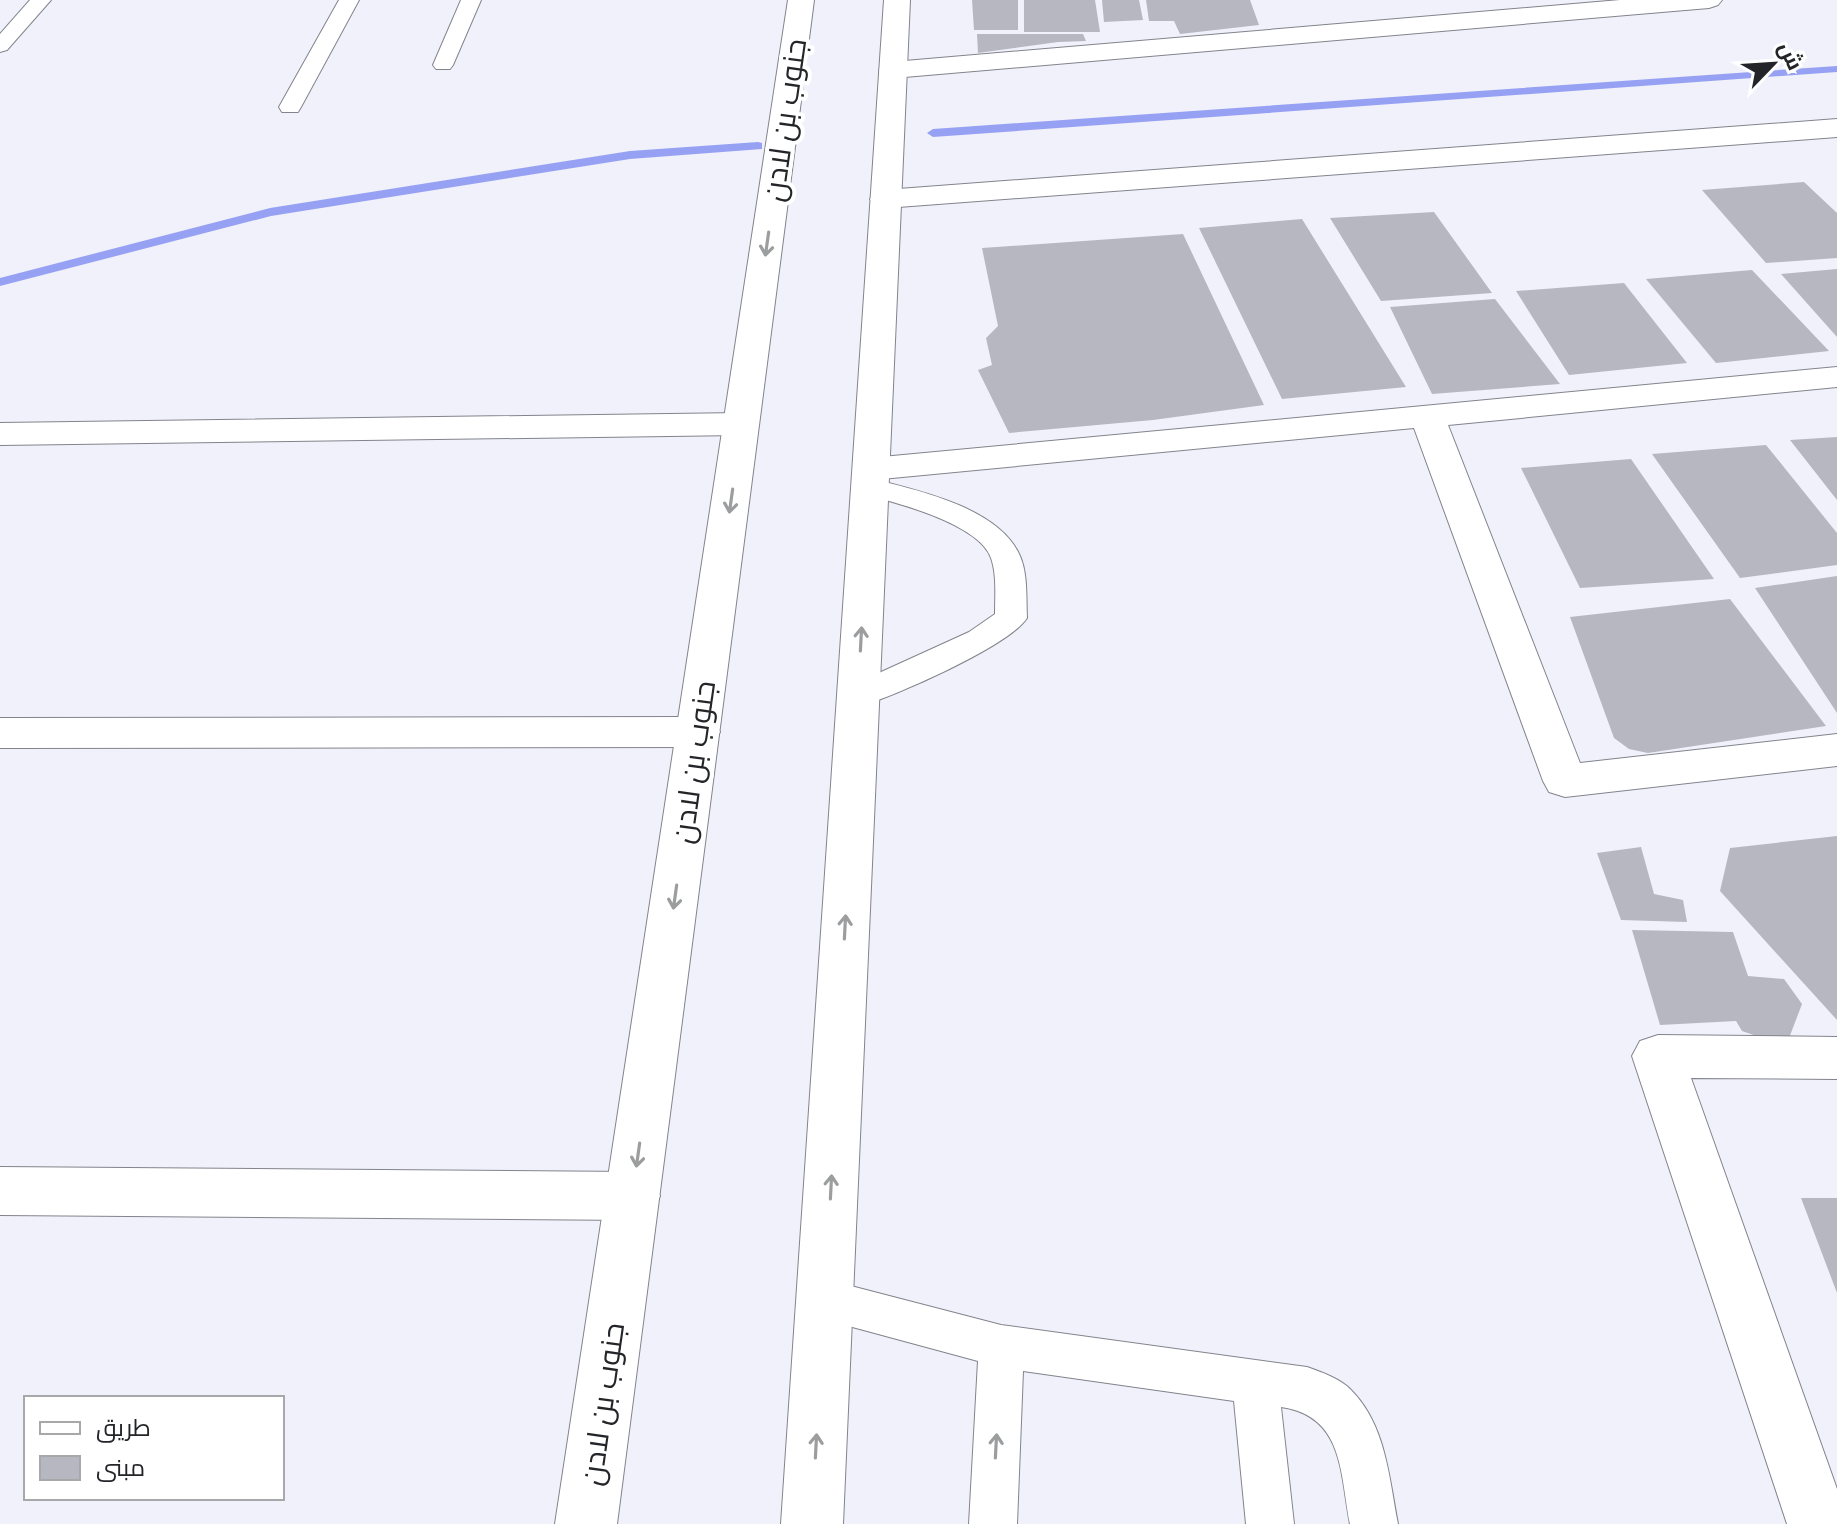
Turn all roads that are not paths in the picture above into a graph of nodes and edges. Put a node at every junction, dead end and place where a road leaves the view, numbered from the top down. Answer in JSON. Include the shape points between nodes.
{"nodes":[{"id":1,"x":41,"y":0,"type":"edge"},
{"id":2,"x":349,"y":0,"type":"edge"},
{"id":3,"x":471,"y":0,"type":"edge"},
{"id":4,"x":801,"y":0,"type":"edge"},
{"id":5,"x":897,"y":0,"type":"edge"},
{"id":6,"x":1709,"y":0,"type":"edge"},
{"id":7,"x":3,"y":38,"type":"edge"},
{"id":8,"x":443,"y":65,"type":"dead end"},
{"id":9,"x":893,"y":70,"type":"junction"},
{"id":10,"x":290,"y":107,"type":"dead end"},
{"id":11,"x":1837,"y":128,"type":"edge"},
{"id":12,"x":885,"y":199,"type":"junction"},
{"id":13,"x":1837,"y":377,"type":"edge"},
{"id":14,"x":1427,"y":416,"type":"junction"},
{"id":15,"x":741,"y":424,"type":"junction"},
{"id":16,"x":0,"y":434,"type":"edge"},
{"id":17,"x":870,"y":478,"type":"junction"},
{"id":18,"x":858,"y":696,"type":"junction"},
{"id":19,"x":698,"y":732,"type":"junction"},
{"id":20,"x":0,"y":733,"type":"edge"},
{"id":21,"x":1837,"y":750,"type":"edge"},
{"id":22,"x":1837,"y":1058,"type":"edge"},
{"id":23,"x":0,"y":1191,"type":"edge"},
{"id":24,"x":633,"y":1196,"type":"junction"},
{"id":25,"x":824,"y":1300,"type":"junction"},
{"id":26,"x":1001,"y":1346,"type":"junction"},
{"id":27,"x":1255,"y":1382,"type":"junction"},
{"id":28,"x":586,"y":1524,"type":"edge"},
{"id":29,"x":812,"y":1524,"type":"edge"},
{"id":30,"x":993,"y":1524,"type":"edge"},
{"id":31,"x":1270,"y":1524,"type":"edge"},
{"id":32,"x":1374,"y":1524,"type":"edge"},
{"id":33,"x":1818,"y":1524,"type":"edge"}],
"edges":[{"from":1,"to":7,"type":"lane"},
{"from":2,"to":10,"type":"lane"},
{"from":3,"to":8,"type":"lane"},
{"from":4,"to":15,"type":"street","name":"جنوب بن لادن","one_way":true},
{"from":5,"to":9,"type":"street"},
{"from":6,"to":9,"type":"street"},
{"from":9,"to":12,"type":"street"},
{"from":11,"to":12,"type":"street"},
{"from":12,"to":17,"type":"street"},
{"from":13,"to":14,"type":"street"},
{"from":14,"to":17,"type":"street"},
{"from":14,"to":21,"type":"street","via":[[1565,781]]},
{"from":15,"to":16,"type":"street"},
{"from":15,"to":19,"type":"street","name":"جنوب بن لادن","one_way":true},
{"from":18,"to":17,"type":"street","one_way":true},
{"from":17,"to":18,"type":"lane","via":[[980,528],[1005,555],[1011,618],[980,640]]},
{"from":25,"to":18,"type":"street","one_way":true},
{"from":19,"to":20,"type":"street"},
{"from":19,"to":24,"type":"street","name":"جنوب بن لادن","one_way":true},
{"from":22,"to":33,"type":"street","via":[[1658,1056]]},
{"from":23,"to":24,"type":"street"},
{"from":24,"to":28,"type":"street","name":"جنوب بن لادن"},
{"from":25,"to":26,"type":"lane"},
{"from":29,"to":25,"type":"street","one_way":true},
{"from":26,"to":27,"type":"lane"},
{"from":30,"to":26,"type":"lane","one_way":true},
{"from":27,"to":31,"type":"lane"},
{"from":27,"to":32,"type":"lane","via":[[1307,1389],[1334,1404],[1357,1436]]}]}
